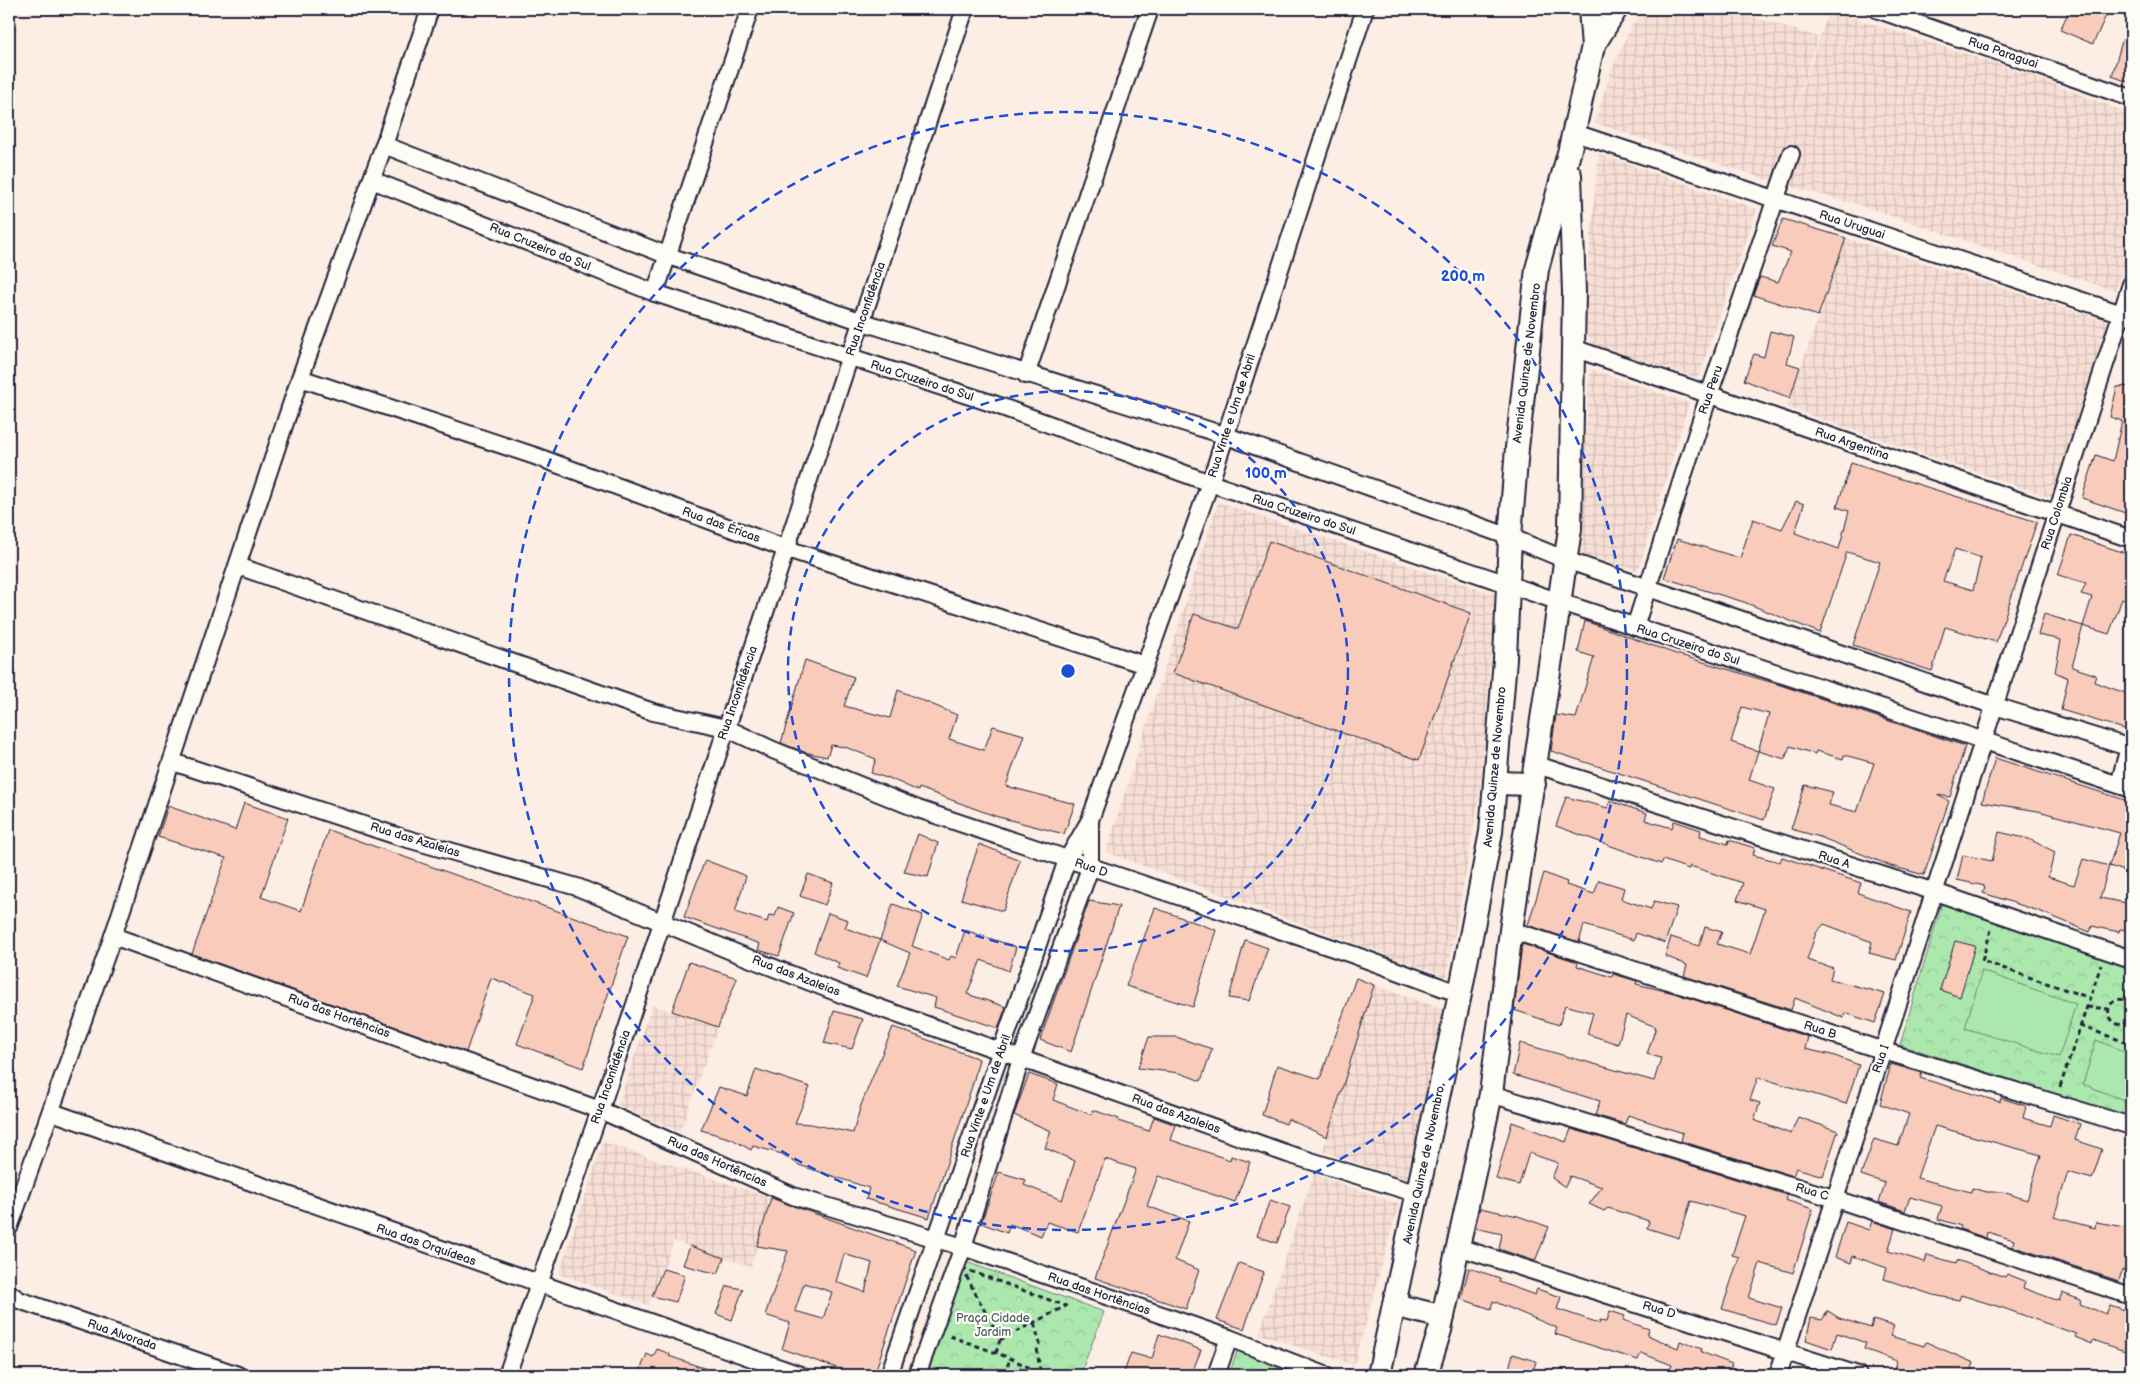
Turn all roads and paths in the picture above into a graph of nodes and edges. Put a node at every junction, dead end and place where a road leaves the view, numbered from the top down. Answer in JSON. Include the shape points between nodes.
{"nodes":[{"id":1,"x":430,"y":9,"type":"edge"},
{"id":2,"x":750,"y":9,"type":"edge"},
{"id":3,"x":965,"y":9,"type":"edge"},
{"id":4,"x":1150,"y":9,"type":"edge"},
{"id":5,"x":1365,"y":9,"type":"edge"},
{"id":6,"x":1590,"y":9,"type":"edge"},
{"id":7,"x":1616,"y":9,"type":"edge"},
{"id":8,"x":1876,"y":9,"type":"edge"},
{"id":9,"x":1593,"y":46,"type":"junction"},
{"id":10,"x":2131,"y":98,"type":"edge"},
{"id":11,"x":1571,"y":143,"type":"junction"},
{"id":12,"x":384,"y":145,"type":"junction"},
{"id":13,"x":1791,"y":154,"type":"dead end"},
{"id":14,"x":372,"y":180,"type":"junction"},
{"id":15,"x":1777,"y":200,"type":"junction"},
{"id":16,"x":669,"y":256,"type":"junction"},
{"id":17,"x":2131,"y":284,"type":"edge"},
{"id":18,"x":655,"y":293,"type":"junction"},
{"id":19,"x":2126,"y":316,"type":"edge"},
{"id":20,"x":863,"y":322,"type":"junction"},
{"id":21,"x":1574,"y":348,"type":"junction"},
{"id":22,"x":850,"y":358,"type":"junction"},
{"id":23,"x":1026,"y":375,"type":"junction"},
{"id":24,"x":300,"y":378,"type":"junction"},
{"id":25,"x":1709,"y":395,"type":"junction"},
{"id":26,"x":1224,"y":435,"type":"junction"},
{"id":27,"x":1210,"y":484,"type":"junction"},
{"id":28,"x":2057,"y":515,"type":"junction"},
{"id":29,"x":1510,"y":537,"type":"junction"},
{"id":30,"x":2131,"y":539,"type":"edge"},
{"id":31,"x":787,"y":549,"type":"junction"},
{"id":32,"x":1566,"y":560,"type":"junction"},
{"id":33,"x":238,"y":566,"type":"junction"},
{"id":34,"x":1509,"y":583,"type":"junction"},
{"id":35,"x":1647,"y":588,"type":"junction"},
{"id":36,"x":1560,"y":602,"type":"junction"},
{"id":37,"x":1635,"y":627,"type":"junction"},
{"id":38,"x":1145,"y":665,"type":"junction"},
{"id":39,"x":1995,"y":706,"type":"junction"},
{"id":40,"x":726,"y":728,"type":"junction"},
{"id":41,"x":1984,"y":742,"type":"junction"},
{"id":42,"x":2130,"y":747,"type":"edge"},
{"id":43,"x":173,"y":762,"type":"junction"},
{"id":44,"x":1535,"y":774,"type":"junction"},
{"id":45,"x":1495,"y":783,"type":"junction"},
{"id":46,"x":2125,"y":787,"type":"edge"},
{"id":47,"x":1090,"y":820,"type":"junction"},
{"id":48,"x":1067,"y":860,"type":"junction"},
{"id":49,"x":1090,"y":868,"type":"junction"},
{"id":50,"x":1935,"y":892,"type":"junction"},
{"id":51,"x":663,"y":922,"type":"junction"},
{"id":52,"x":2000,"y":929,"type":"dead end"},
{"id":53,"x":1511,"y":930,"type":"junction"},
{"id":54,"x":113,"y":936,"type":"junction"},
{"id":55,"x":2131,"y":958,"type":"edge"},
{"id":56,"x":2092,"y":961,"type":"dead end"},
{"id":57,"x":2101,"y":964,"type":"junction"},
{"id":58,"x":2108,"y":967,"type":"dead end"},
{"id":59,"x":2131,"y":980,"type":"edge"},
{"id":60,"x":1460,"y":994,"type":"junction"},
{"id":61,"x":2090,"y":998,"type":"junction"},
{"id":62,"x":2125,"y":1000,"type":"junction"},
{"id":63,"x":2131,"y":1004,"type":"edge"},
{"id":64,"x":2086,"y":1008,"type":"junction"},
{"id":65,"x":2108,"y":1009,"type":"junction"},
{"id":66,"x":2131,"y":1019,"type":"edge"},
{"id":67,"x":2080,"y":1026,"type":"junction"},
{"id":68,"x":2131,"y":1044,"type":"edge"},
{"id":69,"x":1884,"y":1051,"type":"junction"},
{"id":70,"x":1001,"y":1052,"type":"junction"},
{"id":71,"x":1021,"y":1059,"type":"junction"},
{"id":72,"x":2051,"y":1085,"type":"dead end"},
{"id":73,"x":2060,"y":1088,"type":"junction"},
{"id":74,"x":2069,"y":1091,"type":"dead end"},
{"id":75,"x":1491,"y":1094,"type":"junction"},
{"id":76,"x":600,"y":1110,"type":"junction"},
{"id":77,"x":52,"y":1112,"type":"junction"},
{"id":78,"x":2131,"y":1126,"type":"edge"},
{"id":79,"x":1418,"y":1194,"type":"junction"},
{"id":80,"x":1836,"y":1199,"type":"junction"},
{"id":81,"x":9,"y":1228,"type":"edge"},
{"id":82,"x":936,"y":1240,"type":"junction"},
{"id":83,"x":1458,"y":1247,"type":"junction"},
{"id":84,"x":963,"y":1248,"type":"junction"},
{"id":85,"x":540,"y":1285,"type":"junction"},
{"id":86,"x":9,"y":1293,"type":"edge"},
{"id":87,"x":2131,"y":1296,"type":"edge"},
{"id":88,"x":1394,"y":1306,"type":"junction"},
{"id":89,"x":1443,"y":1317,"type":"junction"},
{"id":90,"x":1034,"y":1322,"type":"junction"},
{"id":91,"x":942,"y":1333,"type":"dead end"},
{"id":92,"x":1228,"y":1338,"type":"junction"},
{"id":93,"x":1000,"y":1340,"type":"junction"},
{"id":94,"x":1787,"y":1351,"type":"junction"},
{"id":95,"x":996,"y":1353,"type":"junction"},
{"id":96,"x":1010,"y":1358,"type":"junction"},
{"id":97,"x":238,"y":1375,"type":"edge"},
{"id":98,"x":507,"y":1375,"type":"edge"},
{"id":99,"x":800,"y":1375,"type":"edge"},
{"id":100,"x":889,"y":1375,"type":"edge"},
{"id":101,"x":917,"y":1375,"type":"edge"},
{"id":102,"x":1005,"y":1375,"type":"edge"},
{"id":103,"x":1216,"y":1375,"type":"edge"},
{"id":104,"x":1325,"y":1375,"type":"edge"},
{"id":105,"x":1379,"y":1375,"type":"edge"},
{"id":106,"x":1426,"y":1375,"type":"edge"},
{"id":107,"x":1778,"y":1375,"type":"edge"},
{"id":108,"x":1858,"y":1375,"type":"edge"}],
"edges":[{"from":1,"to":12,"type":"street"},
{"from":2,"to":16,"type":"street"},
{"from":3,"to":20,"type":"street","name":"Rua Inconfidência"},
{"from":4,"to":23,"type":"street"},
{"from":5,"to":26,"type":"street","name":"Rua Vinte e Um de Abril"},
{"from":6,"to":9,"type":"main road","name":"Avenida Quinze de Novembro"},
{"from":7,"to":9,"type":"main road","name":"Avenida Quinze de Novembro"},
{"from":8,"to":10,"type":"street","name":"Rua Paraguai"},
{"from":9,"to":11,"type":"main road","name":"Avenida Quinze de Novembro"},
{"from":11,"to":15,"type":"street","name":"Rua Uruguai"},
{"from":11,"to":21,"type":"main road","name":"Avenida Quinze de Novembro"},
{"from":11,"to":29,"type":"main road","name":"Avenida Quinze de Novembro","via":[[1537,269]]},
{"from":12,"to":14,"type":"street"},
{"from":12,"to":16,"type":"street"},
{"from":13,"to":15,"type":"street","name":"Rua Peru"},
{"from":14,"to":18,"type":"street","name":"Rua Cruzeiro do Sul"},
{"from":14,"to":24,"type":"street"},
{"from":15,"to":19,"type":"street","name":"Rua Uruguai"},
{"from":15,"to":25,"type":"street","name":"Rua Peru"},
{"from":16,"to":18,"type":"street"},
{"from":16,"to":20,"type":"street"},
{"from":17,"to":19,"type":"street","name":"Rua Colombia"},
{"from":18,"to":22,"type":"street","name":"Rua Cruzeiro do Sul"},
{"from":19,"to":28,"type":"street","name":"Rua Colombia"},
{"from":20,"to":22,"type":"street","name":"Rua Inconfidência"},
{"from":20,"to":23,"type":"street"},
{"from":21,"to":25,"type":"street","name":"Rua Argentina"},
{"from":21,"to":32,"type":"main road","name":"Avenida Quinze de Novembro","via":[[1570,529]]},
{"from":22,"to":27,"type":"street","name":"Rua Cruzeiro do Sul","via":[[991,403]]},
{"from":22,"to":31,"type":"street","name":"Rua Inconfidência"},
{"from":23,"to":26,"type":"street"},
{"from":24,"to":31,"type":"street","name":"Rua das Éricas","via":[[535,456]]},
{"from":24,"to":33,"type":"street"},
{"from":25,"to":28,"type":"street","name":"Rua Argentina"},
{"from":25,"to":35,"type":"street","name":"Rua Peru"},
{"from":26,"to":27,"type":"street","name":"Rua Vinte e Um de Abril"},
{"from":26,"to":29,"type":"street"},
{"from":27,"to":34,"type":"street","name":"Rua Cruzeiro do Sul"},
{"from":27,"to":38,"type":"street","name":"Rua Vinte e Um de Abril"},
{"from":28,"to":30,"type":"street","name":"Rua Argentina"},
{"from":28,"to":39,"type":"street","name":"Rua Colombia"},
{"from":29,"to":32,"type":"street"},
{"from":29,"to":34,"type":"main road","name":"Avenida Quinze de Novembro"},
{"from":31,"to":38,"type":"street","name":"Rua das Éricas"},
{"from":31,"to":40,"type":"street","name":"Rua Inconfidência"},
{"from":32,"to":35,"type":"street"},
{"from":32,"to":36,"type":"main road","name":"Avenida Quinze de Novembro"},
{"from":33,"to":40,"type":"street","name":"Rua D","via":[[653,712]]},
{"from":33,"to":43,"type":"street"},
{"from":34,"to":36,"type":"street","name":"Rua Cruzeiro do Sul"},
{"from":34,"to":45,"type":"main road","name":"Avenida Quinze de Novembro"},
{"from":35,"to":37,"type":"street","name":"Rua Peru"},
{"from":35,"to":39,"type":"street"},
{"from":36,"to":37,"type":"street","name":"Rua Cruzeiro do Sul"},
{"from":36,"to":44,"type":"main road","name":"Avenida Quinze de Novembro"},
{"from":37,"to":41,"type":"street","name":"Rua Cruzeiro do Sul"},
{"from":38,"to":47,"type":"street","name":"Rua Vinte e Um de Abril"},
{"from":39,"to":41,"type":"street","name":"Rua Colombia"},
{"from":39,"to":42,"type":"street"},
{"from":40,"to":48,"type":"street","name":"Rua D","via":[[918,808]]},
{"from":40,"to":51,"type":"street","name":"Rua Inconfidência"},
{"from":41,"to":46,"type":"street","name":"Rua Cruzeiro do Sul"},
{"from":41,"to":50,"type":"street","name":"Rua I"},
{"from":42,"to":46,"type":"street"},
{"from":43,"to":51,"type":"street","name":"Rua das Azaleias","via":[[397,836],[577,887]]},
{"from":43,"to":54,"type":"street"},
{"from":44,"to":45,"type":"main road"},
{"from":44,"to":50,"type":"street","name":"Rua A"},
{"from":44,"to":53,"type":"main road","name":"Avenida Quinze de Novembro"},
{"from":45,"to":60,"type":"main road","name":"Avenida Quinze de Novembro","via":[[1491,832]]},
{"from":47,"to":48,"type":"street","name":"Rua Vinte e Um de Abril"},
{"from":47,"to":49,"type":"street","name":"Rua Vinte e Um de Abril"},
{"from":48,"to":49,"type":"street","name":"Rua D"},
{"from":48,"to":70,"type":"street","name":"Rua Vinte e Um de Abril"},
{"from":49,"to":60,"type":"street","name":"Rua D","via":[[1354,955]]},
{"from":49,"to":71,"type":"street","name":"Rua Vinte e Um de Abril"},
{"from":50,"to":55,"type":"street","name":"Rua A"},
{"from":50,"to":69,"type":"street","name":"Rua I"},
{"from":51,"to":70,"type":"street","name":"Rua das Azaleias","via":[[846,996]]},
{"from":51,"to":76,"type":"street","name":"Rua Inconfidência"},
{"from":52,"to":61,"type":"path","via":[[1992,926],[1982,961]]},
{"from":53,"to":69,"type":"street","name":"Rua B"},
{"from":53,"to":75,"type":"main road","name":"Avenida Quinze de Novembro"},
{"from":54,"to":76,"type":"street","name":"Rua das Hortências"},
{"from":54,"to":77,"type":"street"},
{"from":56,"to":57,"type":"path"},
{"from":57,"to":58,"type":"path"},
{"from":57,"to":61,"type":"path"},
{"from":59,"to":62,"type":"path"},
{"from":60,"to":79,"type":"main road","name":"Avenida Quinze de Novembro"},
{"from":61,"to":64,"type":"path"},
{"from":62,"to":63,"type":"path"},
{"from":62,"to":65,"type":"path","via":[[2113,1002]]},
{"from":64,"to":65,"type":"path"},
{"from":64,"to":67,"type":"path"},
{"from":65,"to":66,"type":"path","via":[[2115,1023],[2123,1024]]},
{"from":67,"to":68,"type":"path"},
{"from":67,"to":73,"type":"path"},
{"from":69,"to":78,"type":"street","name":"Rua B"},
{"from":69,"to":80,"type":"street","name":"Rua I"},
{"from":70,"to":71,"type":"street","name":"Rua das Azaleias"},
{"from":70,"to":82,"type":"street","name":"Rua Vinte e Um de Abril"},
{"from":71,"to":79,"type":"street","name":"Rua das Azaleias","via":[[1288,1154]]},
{"from":71,"to":84,"type":"street","name":"Rua Vinte e Um de Abril"},
{"from":72,"to":73,"type":"path"},
{"from":73,"to":74,"type":"path"},
{"from":75,"to":80,"type":"street","name":"Rua C"},
{"from":75,"to":83,"type":"main road","name":"Avenida Quinze de Novembro"},
{"from":76,"to":82,"type":"street","name":"Rua das Hortências","via":[[793,1196]]},
{"from":76,"to":85,"type":"street","name":"Rua Inconfidência"},
{"from":77,"to":81,"type":"street"},
{"from":77,"to":85,"type":"street","name":"Rua das Orquídeas"},
{"from":79,"to":88,"type":"main road","name":"Avenida Quinze de Novembro"},
{"from":80,"to":87,"type":"street","name":"Rua C"},
{"from":80,"to":94,"type":"street","name":"Rua I"},
{"from":82,"to":84,"type":"street","name":"Rua das Hortências"},
{"from":82,"to":100,"type":"street","name":"Rua Vinte e Um de Abril"},
{"from":83,"to":89,"type":"main road","name":"Avenida Quinze de Novembro"},
{"from":83,"to":94,"type":"street","name":"Rua D"},
{"from":84,"to":92,"type":"street","name":"Rua das Hortências"},
{"from":84,"to":101,"type":"street","name":"Rua Vinte e Um de Abril"},
{"from":85,"to":98,"type":"street","name":"Rua Inconfidência"},
{"from":85,"to":99,"type":"street","name":"Rua das Orquídeas"},
{"from":86,"to":97,"type":"street","name":"Rua Alvorada","via":[[19,1300]]},
{"from":88,"to":89,"type":"main road"},
{"from":88,"to":105,"type":"main road","name":"Avenida Quinze de Novembro"},
{"from":89,"to":106,"type":"main road","name":"Avenida Quinze de Novembro"},
{"from":90,"to":93,"type":"path"},
{"from":90,"to":93,"type":"path","via":[[1066,1306],[962,1268]]},
{"from":90,"to":96,"type":"path","via":[[1040,1344],[1037,1347],[1040,1373]]},
{"from":91,"to":95,"type":"path"},
{"from":92,"to":103,"type":"street"},
{"from":92,"to":104,"type":"street","name":"Rua das Hortências"},
{"from":93,"to":95,"type":"path"},
{"from":94,"to":107,"type":"street","name":"Rua I"},
{"from":94,"to":108,"type":"street","name":"Rua D"},
{"from":95,"to":96,"type":"path"},
{"from":96,"to":102,"type":"path"}]}
